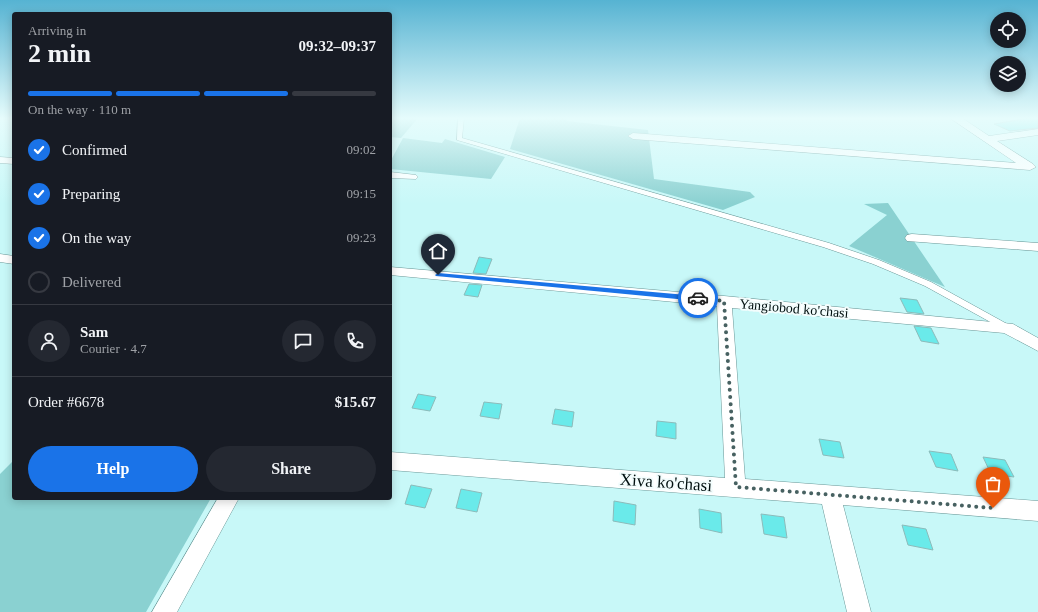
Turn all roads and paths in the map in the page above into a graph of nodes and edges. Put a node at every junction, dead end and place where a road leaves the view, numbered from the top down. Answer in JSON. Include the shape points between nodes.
{"nodes":[{"id":1,"x":485,"y":147,"type":"edge"},
{"id":2,"x":761,"y":147,"type":"edge"},
{"id":3,"x":1000,"y":147,"type":"edge"},
{"id":4,"x":0,"y":160,"type":"edge"},
{"id":5,"x":12,"y":161,"type":"edge"},
{"id":6,"x":1034,"y":169,"type":"edge"},
{"id":7,"x":392,"y":175,"type":"edge"},
{"id":8,"x":412,"y":177,"type":"dead end"},
{"id":9,"x":912,"y":238,"type":"dead end"},
{"id":10,"x":1038,"y":247,"type":"edge"},
{"id":11,"x":0,"y":258,"type":"edge"},
{"id":12,"x":12,"y":260,"type":"edge"},
{"id":13,"x":392,"y":271,"type":"edge"},
{"id":14,"x":724,"y":301,"type":"junction"},
{"id":15,"x":1007,"y":328,"type":"junction"},
{"id":16,"x":1038,"y":345,"type":"edge"},
{"id":17,"x":392,"y":461,"type":"edge"},
{"id":18,"x":736,"y":487,"type":"junction"},
{"id":19,"x":830,"y":495,"type":"junction"},
{"id":20,"x":228,"y":500,"type":"edge"},
{"id":21,"x":1038,"y":511,"type":"edge"},
{"id":22,"x":164,"y":612,"type":"edge"},
{"id":23,"x":859,"y":612,"type":"edge"}],
"edges":[{"from":1,"to":15,"type":"lane","via":[[826,245],[876,262],[928,284]]},
{"from":2,"to":6,"type":"street"},
{"from":3,"to":6,"type":"street"},
{"from":4,"to":5,"type":"street"},
{"from":7,"to":8,"type":"street"},
{"from":9,"to":10,"type":"street"},
{"from":11,"to":12,"type":"street"},
{"from":13,"to":14,"type":"street","name":"Yangiobod ko'chasi"},
{"from":14,"to":15,"type":"street","name":"Yangiobod ko'chasi"},
{"from":14,"to":18,"type":"street"},
{"from":15,"to":16,"type":"street"},
{"from":17,"to":18,"type":"street","name":"Xiva ko'chasi"},
{"from":18,"to":19,"type":"street","name":"Xiva ko'chasi"},
{"from":19,"to":21,"type":"street","name":"Xiva ko'chasi"},
{"from":19,"to":23,"type":"street"},
{"from":20,"to":22,"type":"street"}]}
